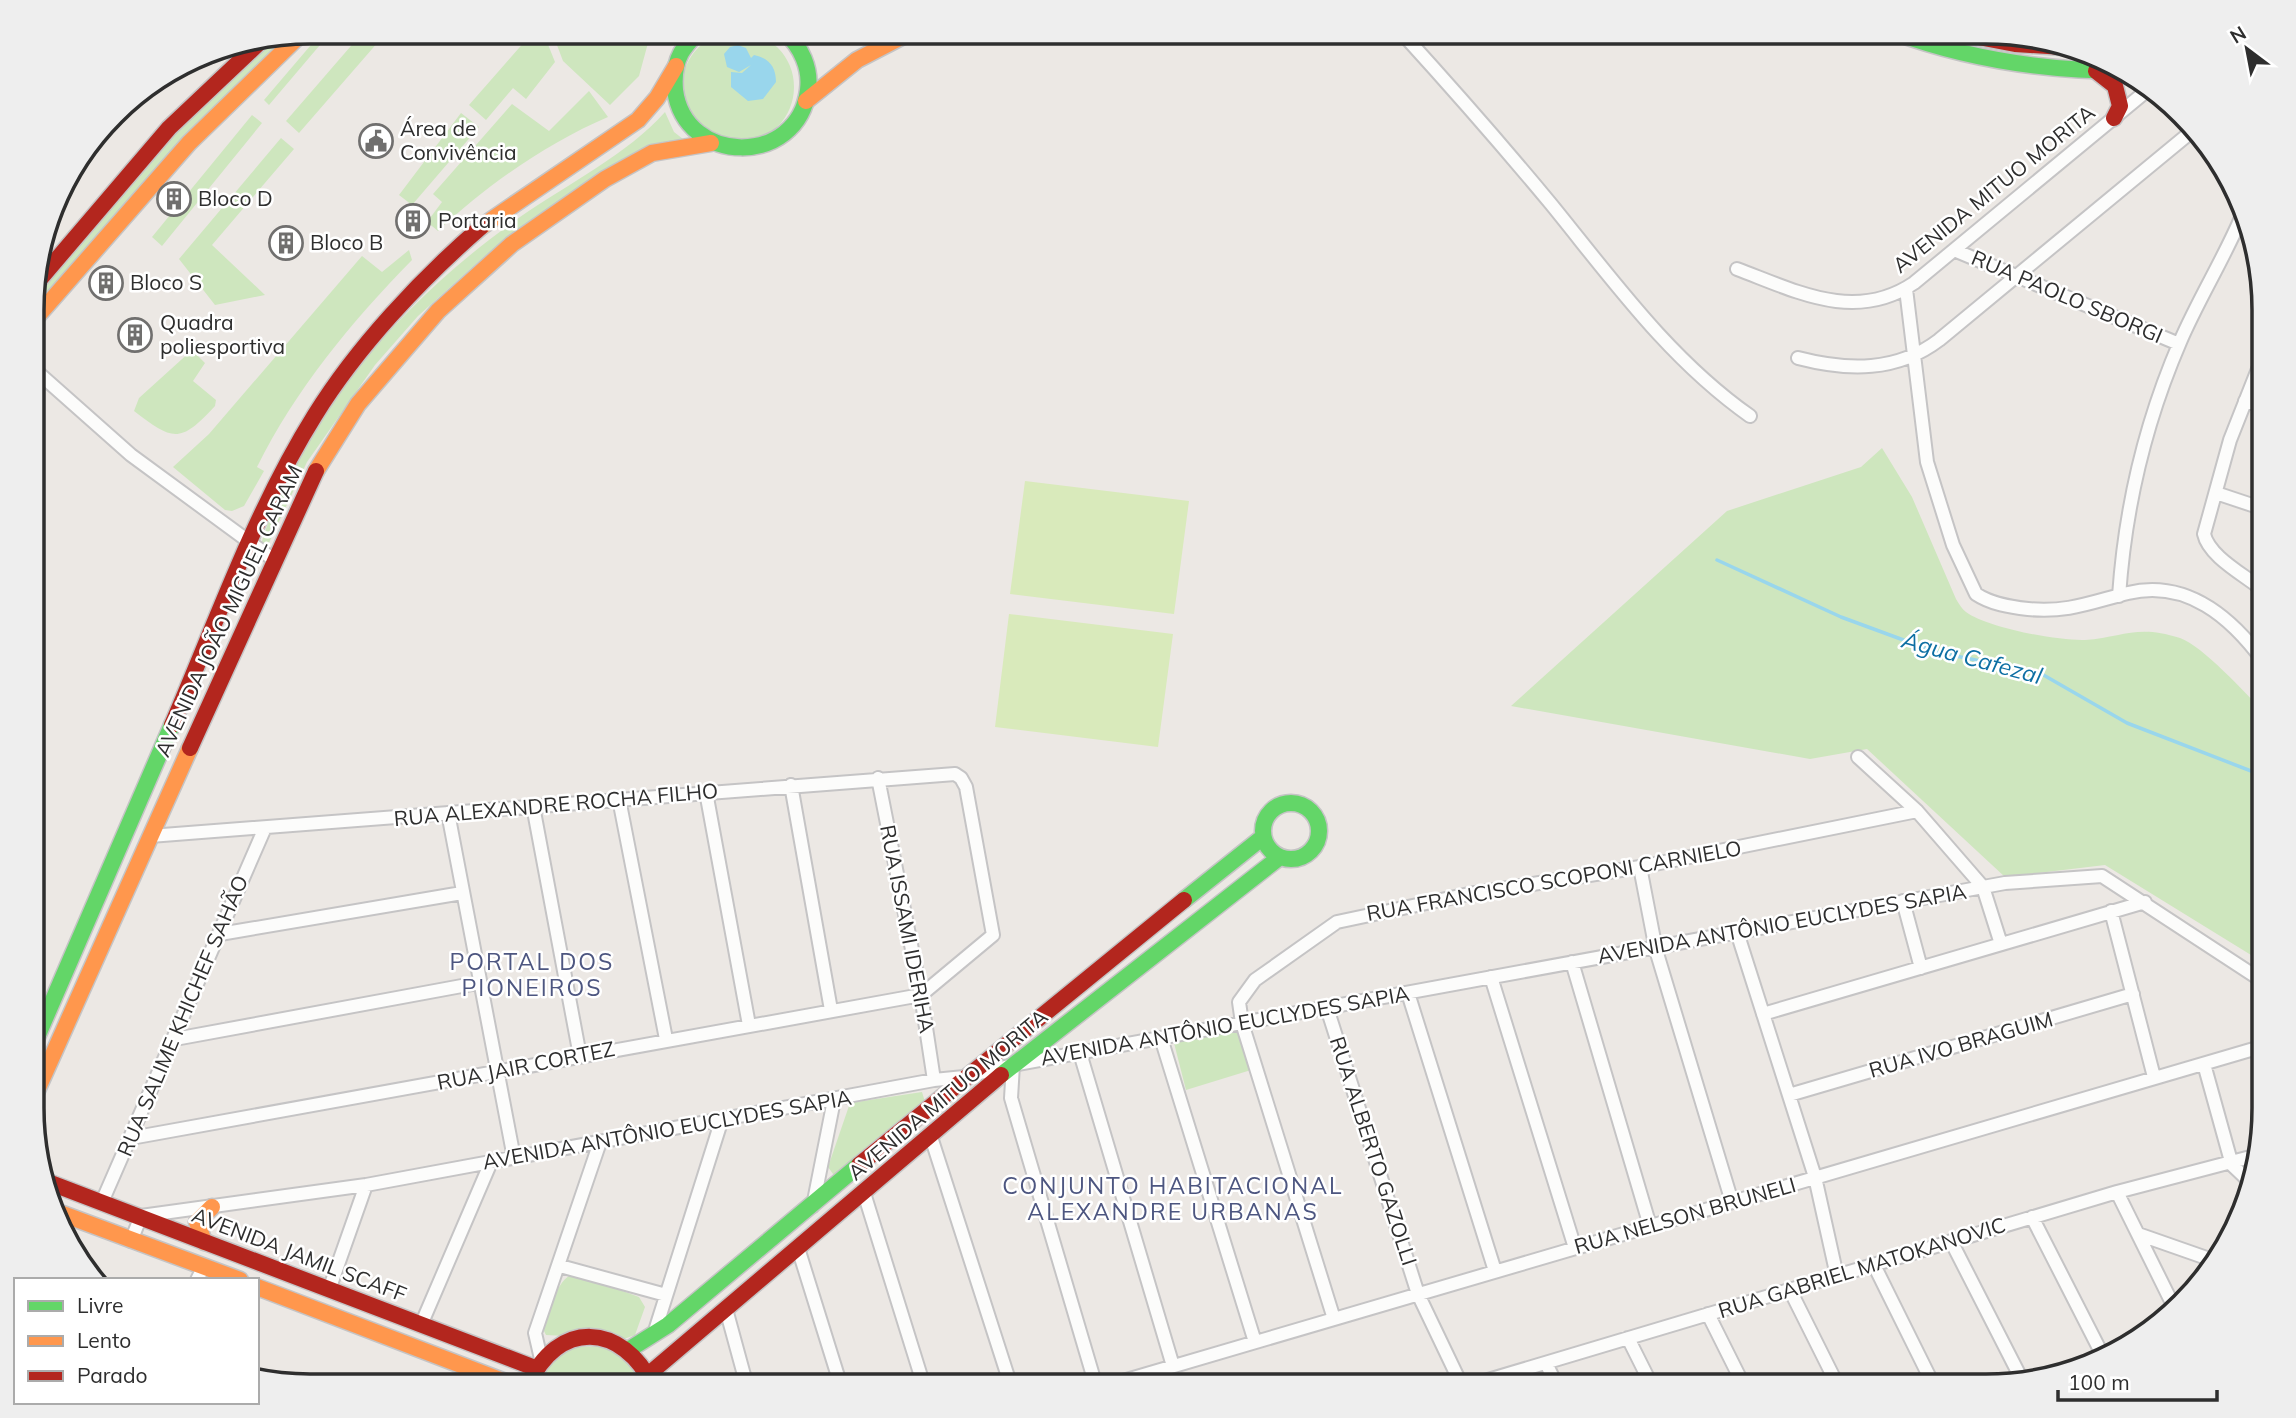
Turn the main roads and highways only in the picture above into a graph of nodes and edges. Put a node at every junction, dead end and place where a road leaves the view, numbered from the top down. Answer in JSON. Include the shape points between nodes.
{"nodes":[{"id":1,"x":291,"y":44,"type":"edge"},
{"id":2,"x":683,"y":44,"type":"edge"},
{"id":3,"x":798,"y":44,"type":"edge"},
{"id":4,"x":888,"y":44,"type":"edge"},
{"id":5,"x":1924,"y":44,"type":"edge"},
{"id":6,"x":251,"y":51,"type":"edge"},
{"id":7,"x":676,"y":66,"type":"junction"},
{"id":8,"x":2096,"y":71,"type":"junction"},
{"id":9,"x":2104,"y":71,"type":"edge"},
{"id":10,"x":806,"y":101,"type":"junction"},
{"id":11,"x":2113,"y":118,"type":"road end"},
{"id":12,"x":711,"y":143,"type":"junction"},
{"id":13,"x":47,"y":271,"type":"edge"},
{"id":14,"x":44,"y":309,"type":"edge"},
{"id":15,"x":1263,"y":837,"type":"junction"},
{"id":16,"x":1280,"y":857,"type":"junction"},
{"id":17,"x":44,"y":1021,"type":"edge"},
{"id":18,"x":44,"y":1074,"type":"edge"},
{"id":19,"x":55,"y":1185,"type":"edge"},
{"id":20,"x":212,"y":1207,"type":"road end"},
{"id":21,"x":66,"y":1216,"type":"edge"},
{"id":22,"x":204,"y":1242,"type":"junction"},
{"id":23,"x":200,"y":1273,"type":"edge"},
{"id":24,"x":229,"y":1278,"type":"edge"},
{"id":25,"x":259,"y":1288,"type":"edge"},
{"id":26,"x":630,"y":1349,"type":"junction"},
{"id":27,"x":538,"y":1363,"type":"junction"},
{"id":28,"x":485,"y":1374,"type":"edge"},
{"id":29,"x":533,"y":1374,"type":"edge"},
{"id":30,"x":647,"y":1374,"type":"edge"},
{"id":31,"x":657,"y":1374,"type":"edge"}],
"edges":[{"from":1,"to":14,"type":"main road","via":[[189,143]]},
{"from":2,"to":7,"type":"main road"},
{"from":3,"to":10,"type":"main road","via":[[809,79]]},
{"from":4,"to":10,"type":"main road","via":[[857,60]]},
{"from":5,"to":8,"type":"main road","via":[[1984,61]]},
{"from":6,"to":13,"type":"main road","via":[[169,128]]},
{"from":7,"to":12,"type":"main road","via":[[674,96],[679,110],[697,135]]},
{"from":7,"to":17,"type":"main road","name":"AVENIDA JOÃO MIGUEL CARAM","via":[[638,120],[479,228],[378,330],[316,413],[278,480]]},
{"from":8,"to":9,"type":"main road"},
{"from":8,"to":11,"type":"main road","via":[[2115,86],[2120,106]]},
{"from":10,"to":12,"type":"main road","via":[[798,119],[768,145],[749,150]]},
{"from":12,"to":18,"type":"main road","name":"AVENIDA JOÃO MIGUEL CARAM","via":[[652,153],[605,179],[513,244],[438,311],[358,404],[311,478]]},
{"from":15,"to":16,"type":"main road","via":[[1268,849]]},
{"from":15,"to":16,"type":"main road","via":[[1270,812],[1284,804],[1302,806],[1313,815],[1318,838],[1309,852],[1294,859]]},
{"from":15,"to":26,"type":"main road","name":"AVENIDA MITUO MORITA","via":[[964,1077],[813,1206]]},
{"from":16,"to":31,"type":"main road","name":"AVENIDA MITUO MORITA","via":[[1013,1065],[726,1309]]},
{"from":19,"to":22,"type":"main road","name":"AVENIDA JAMIL SCAFF"},
{"from":20,"to":22,"type":"main road","via":[[197,1222]]},
{"from":21,"to":23,"type":"main road"},
{"from":22,"to":27,"type":"main road","name":"AVENIDA JAMIL SCAFF","via":[[421,1325]]},
{"from":23,"to":24,"type":"main road"},
{"from":25,"to":28,"type":"main road"},
{"from":26,"to":27,"type":"main road","via":[[611,1339],[589,1336],[568,1340]]},
{"from":26,"to":30,"type":"main road"},
{"from":27,"to":29,"type":"main road"}]}
